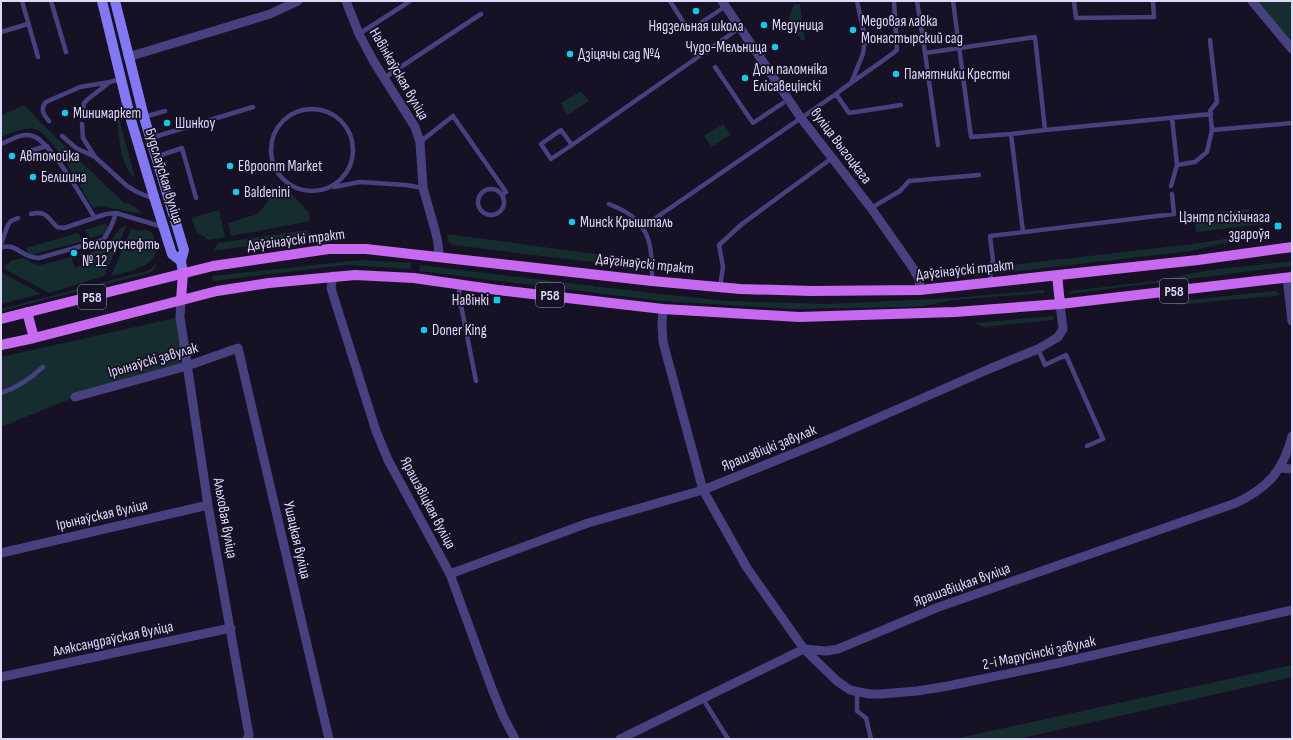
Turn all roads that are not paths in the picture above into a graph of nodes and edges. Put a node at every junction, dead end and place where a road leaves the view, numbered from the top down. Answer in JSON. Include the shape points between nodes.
{"nodes":[{"id":1,"x":22,"y":1,"type":"edge"},
{"id":2,"x":52,"y":1,"type":"edge"},
{"id":3,"x":102,"y":1,"type":"edge"},
{"id":4,"x":115,"y":1,"type":"edge"},
{"id":5,"x":298,"y":1,"type":"edge"},
{"id":6,"x":346,"y":1,"type":"edge"},
{"id":7,"x":410,"y":1,"type":"edge"},
{"id":8,"x":670,"y":1,"type":"edge"},
{"id":9,"x":857,"y":1,"type":"edge"},
{"id":10,"x":894,"y":1,"type":"edge"},
{"id":11,"x":917,"y":1,"type":"edge"},
{"id":12,"x":953,"y":1,"type":"edge"},
{"id":13,"x":1074,"y":1,"type":"edge"},
{"id":14,"x":1153,"y":1,"type":"edge"},
{"id":15,"x":1252,"y":1,"type":"edge"},
{"id":16,"x":724,"y":4,"type":"edge"},
{"id":17,"x":481,"y":14,"type":"dead end"},
{"id":18,"x":28,"y":24,"type":"junction"},
{"id":19,"x":741,"y":27,"type":"junction"},
{"id":20,"x":1,"y":32,"type":"edge"},
{"id":21,"x":359,"y":34,"type":"junction"},
{"id":22,"x":1210,"y":40,"type":"dead end"},
{"id":23,"x":960,"y":48,"type":"junction"},
{"id":24,"x":1292,"y":49,"type":"edge"},
{"id":25,"x":66,"y":52,"type":"dead end"},
{"id":26,"x":924,"y":53,"type":"junction"},
{"id":27,"x":38,"y":57,"type":"dead end"},
{"id":28,"x":128,"y":57,"type":"junction"},
{"id":29,"x":715,"y":67,"type":"dead end"},
{"id":30,"x":384,"y":78,"type":"junction"},
{"id":31,"x":121,"y":79,"type":"junction"},
{"id":32,"x":110,"y":82,"type":"junction"},
{"id":33,"x":851,"y":82,"type":"junction"},
{"id":34,"x":836,"y":94,"type":"junction"},
{"id":35,"x":783,"y":103,"type":"dead end"},
{"id":36,"x":901,"y":105,"type":"dead end"},
{"id":37,"x":253,"y":107,"type":"dead end"},
{"id":38,"x":165,"y":111,"type":"dead end"},
{"id":39,"x":1211,"y":114,"type":"junction"},
{"id":40,"x":82,"y":115,"type":"dead end"},
{"id":41,"x":144,"y":117,"type":"junction"},
{"id":42,"x":801,"y":118,"type":"junction"},
{"id":43,"x":1172,"y":118,"type":"junction"},
{"id":44,"x":49,"y":121,"type":"dead end"},
{"id":45,"x":1292,"y":123,"type":"edge"},
{"id":46,"x":82,"y":124,"type":"dead end"},
{"id":47,"x":1045,"y":130,"type":"junction"},
{"id":48,"x":1212,"y":130,"type":"junction"},
{"id":49,"x":1011,"y":134,"type":"junction"},
{"id":50,"x":62,"y":136,"type":"dead end"},
{"id":51,"x":151,"y":138,"type":"junction"},
{"id":52,"x":420,"y":142,"type":"junction"},
{"id":53,"x":1,"y":144,"type":"edge"},
{"id":54,"x":572,"y":145,"type":"junction"},
{"id":55,"x":938,"y":145,"type":"dead end"},
{"id":56,"x":47,"y":146,"type":"junction"},
{"id":57,"x":23,"y":153,"type":"dead end"},
{"id":58,"x":95,"y":157,"type":"junction"},
{"id":59,"x":156,"y":157,"type":"junction"},
{"id":60,"x":832,"y":158,"type":"junction"},
{"id":61,"x":1177,"y":165,"type":"junction"},
{"id":62,"x":979,"y":175,"type":"dead end"},
{"id":63,"x":1171,"y":186,"type":"dead end"},
{"id":64,"x":330,"y":188,"type":"junction"},
{"id":65,"x":423,"y":188,"type":"junction"},
{"id":66,"x":1172,"y":194,"type":"dead end"},
{"id":67,"x":502,"y":195,"type":"junction"},
{"id":68,"x":196,"y":198,"type":"dead end"},
{"id":69,"x":155,"y":200,"type":"junction"},
{"id":70,"x":609,"y":204,"type":"dead end"},
{"id":71,"x":871,"y":208,"type":"junction"},
{"id":72,"x":116,"y":212,"type":"junction"},
{"id":73,"x":31,"y":214,"type":"dead end"},
{"id":74,"x":18,"y":218,"type":"dead end"},
{"id":75,"x":95,"y":218,"type":"junction"},
{"id":76,"x":644,"y":226,"type":"junction"},
{"id":77,"x":163,"y":227,"type":"junction"},
{"id":78,"x":1023,"y":232,"type":"junction"},
{"id":79,"x":1,"y":244,"type":"edge"},
{"id":80,"x":1292,"y":247,"type":"edge"},
{"id":81,"x":1,"y":248,"type":"edge"},
{"id":82,"x":439,"y":256,"type":"junction"},
{"id":83,"x":182,"y":261,"type":"junction"},
{"id":84,"x":183,"y":274,"type":"junction"},
{"id":85,"x":1057,"y":275,"type":"junction"},
{"id":86,"x":333,"y":276,"type":"junction"},
{"id":87,"x":1290,"y":277,"type":"edge"},
{"id":88,"x":652,"y":281,"type":"junction"},
{"id":89,"x":991,"y":283,"type":"junction"},
{"id":90,"x":460,"y":284,"type":"junction"},
{"id":91,"x":720,"y":287,"type":"junction"},
{"id":92,"x":920,"y":290,"type":"junction"},
{"id":93,"x":181,"y":300,"type":"junction"},
{"id":94,"x":1060,"y":304,"type":"junction"},
{"id":95,"x":663,"y":309,"type":"junction"},
{"id":96,"x":27,"y":312,"type":"junction"},
{"id":97,"x":1,"y":319,"type":"edge"},
{"id":98,"x":1292,"y":321,"type":"edge"},
{"id":99,"x":34,"y":338,"type":"junction"},
{"id":100,"x":1,"y":345,"type":"edge"},
{"id":101,"x":238,"y":348,"type":"joint"},
{"id":102,"x":1038,"y":349,"type":"junction"},
{"id":103,"x":187,"y":366,"type":"junction"},
{"id":104,"x":43,"y":367,"type":"dead end"},
{"id":105,"x":476,"y":381,"type":"dead end"},
{"id":106,"x":1,"y":393,"type":"edge"},
{"id":107,"x":75,"y":397,"type":"dead end"},
{"id":108,"x":1292,"y":436,"type":"edge"},
{"id":109,"x":1087,"y":446,"type":"dead end"},
{"id":110,"x":1279,"y":468,"type":"junction"},
{"id":111,"x":1292,"y":469,"type":"edge"},
{"id":112,"x":703,"y":490,"type":"junction"},
{"id":113,"x":208,"y":505,"type":"junction"},
{"id":114,"x":1,"y":553,"type":"edge"},
{"id":115,"x":450,"y":574,"type":"junction"},
{"id":116,"x":1292,"y":610,"type":"edge"},
{"id":117,"x":231,"y":628,"type":"junction"},
{"id":118,"x":804,"y":649,"type":"junction"},
{"id":119,"x":1,"y":677,"type":"edge"},
{"id":120,"x":857,"y":692,"type":"junction"},
{"id":121,"x":703,"y":699,"type":"junction"},
{"id":122,"x":248,"y":739,"type":"edge"},
{"id":123,"x":329,"y":739,"type":"edge"},
{"id":124,"x":516,"y":739,"type":"edge"},
{"id":125,"x":620,"y":739,"type":"edge"},
{"id":126,"x":728,"y":739,"type":"edge"},
{"id":127,"x":871,"y":739,"type":"edge"}],
"edges":[{"from":1,"to":18,"type":"lane"},
{"from":2,"to":25,"type":"lane"},
{"from":3,"to":31,"type":"main road","name":"Будслаўская вуліца"},
{"from":4,"to":28,"type":"main road","name":"Будслаўская вуліца"},
{"from":5,"to":28,"type":"street","via":[[270,14]]},
{"from":6,"to":21,"type":"street","name":"Навінкаўская вуліца"},
{"from":7,"to":21,"type":"lane"},
{"from":8,"to":16,"type":"lane","via":[[687,28],[693,28]]},
{"from":9,"to":33,"type":"lane","via":[[865,38],[863,54]]},
{"from":10,"to":33,"type":"lane","via":[[897,50]]},
{"from":11,"to":26,"type":"lane"},
{"from":12,"to":23,"type":"lane"},
{"from":13,"to":14,"type":"lane","via":[[1076,18],[1154,17]]},
{"from":15,"to":24,"type":"street"},
{"from":16,"to":19,"type":"street","name":"вуліца Выгоцкага"},
{"from":17,"to":30,"type":"lane"},
{"from":18,"to":20,"type":"lane"},
{"from":18,"to":27,"type":"lane"},
{"from":19,"to":42,"type":"street","name":"вуліца Выгоцкага"},
{"from":19,"to":54,"type":"lane"},
{"from":21,"to":30,"type":"street","name":"Навінкаўская вуліца"},
{"from":22,"to":39,"type":"lane","via":[[1217,102],[1210,111]]},
{"from":23,"to":26,"type":"lane"},
{"from":23,"to":47,"type":"lane","via":[[1035,37]]},
{"from":23,"to":49,"type":"lane","via":[[971,137]]},
{"from":26,"to":55,"type":"lane"},
{"from":28,"to":41,"type":"main road","name":"Будслаўская вуліца"},
{"from":29,"to":35,"type":"lane","via":[[753,123]]},
{"from":30,"to":52,"type":"street","name":"Навінкаўская вуліца","via":[[415,127]]},
{"from":31,"to":32,"type":"lane"},
{"from":31,"to":69,"type":"main road","name":"Будслаўская вуліца"},
{"from":32,"to":40,"type":"lane","via":[[84,103]]},
{"from":32,"to":44,"type":"lane","via":[[80,87],[46,102],[42,110]]},
{"from":33,"to":34,"type":"lane"},
{"from":34,"to":36,"type":"lane","via":[[849,113]]},
{"from":34,"to":42,"type":"lane"},
{"from":37,"to":51,"type":"lane"},
{"from":38,"to":41,"type":"lane"},
{"from":39,"to":43,"type":"lane"},
{"from":39,"to":48,"type":"lane"},
{"from":41,"to":51,"type":"main road","name":"Будслаўская вуліца"},
{"from":42,"to":60,"type":"street","name":"вуліца Выгоцкага"},
{"from":42,"to":76,"type":"lane"},
{"from":43,"to":47,"type":"lane"},
{"from":43,"to":61,"type":"lane"},
{"from":45,"to":48,"type":"lane"},
{"from":46,"to":58,"type":"lane","via":[[83,138]]},
{"from":47,"to":49,"type":"lane"},
{"from":48,"to":61,"type":"lane","via":[[1207,152],[1195,162]]},
{"from":49,"to":78,"type":"lane"},
{"from":50,"to":58,"type":"lane","via":[[76,148]]},
{"from":51,"to":59,"type":"main road","name":"Будслаўская вуліца"},
{"from":52,"to":65,"type":"street","name":"Навінкаўская вуліца"},
{"from":52,"to":67,"type":"lane","via":[[453,116],[506,192]]},
{"from":53,"to":56,"type":"lane","via":[[21,135],[33,136]]},
{"from":54,"to":54,"type":"lane","via":[[551,159],[541,144],[561,130]]},
{"from":56,"to":57,"type":"lane"},
{"from":56,"to":75,"type":"lane"},
{"from":58,"to":69,"type":"lane","via":[[126,186]]},
{"from":59,"to":68,"type":"lane","via":[[182,148]]},
{"from":59,"to":83,"type":"main road","name":"Будслаўская вуліца","via":[[184,250]]},
{"from":60,"to":71,"type":"street","name":"вуліца Выгоцкага"},
{"from":60,"to":91,"type":"lane","via":[[742,224],[719,245],[723,267]]},
{"from":61,"to":63,"type":"lane"},
{"from":62,"to":71,"type":"lane","via":[[909,181],[900,190]]},
{"from":64,"to":64,"type":"lane","via":[[349,171],[353,158],[353,143],[348,129],[338,118],[324,110],[299,111],[286,118],[276,129],[271,143],[271,157],[276,170],[284,181],[296,189],[310,192]]},
{"from":64,"to":65,"type":"lane","via":[[360,182]]},
{"from":65,"to":82,"type":"street","name":"Навінкаўская вуліца","via":[[435,230]]},
{"from":66,"to":78,"type":"lane","via":[[1174,214]]},
{"from":67,"to":67,"type":"lane","via":[[496,190],[483,192],[479,199],[480,208],[486,213],[498,213],[504,203]]},
{"from":69,"to":77,"type":"main road","name":"Будслаўская вуліца"},
{"from":70,"to":76,"type":"lane","via":[[629,214]]},
{"from":71,"to":92,"type":"street","name":"вуліца Выгоцкага","via":[[913,268],[919,279]]},
{"from":72,"to":75,"type":"lane"},
{"from":72,"to":77,"type":"lane"},
{"from":72,"to":81,"type":"lane","via":[[112,226],[103,240],[39,258],[30,257],[11,246]]},
{"from":73,"to":75,"type":"lane","via":[[44,214],[57,227],[64,228]]},
{"from":74,"to":79,"type":"lane","via":[[8,225]]},
{"from":76,"to":88,"type":"lane","via":[[653,259]]},
{"from":77,"to":83,"type":"main road","name":"Будслаўская вуліца","via":[[172,254]]},
{"from":78,"to":89,"type":"lane","via":[[990,236],[993,261],[990,270]]},
{"from":80,"to":85,"type":"main road","name":"Даўгінаўскі тракт","number":"Р58"},
{"from":82,"to":84,"type":"main road","name":"Даўгінаўскі тракт","number":"Р58","via":[[366,248],[329,249],[213,266]]},
{"from":82,"to":88,"type":"main road","name":"Даўгінаўскі тракт","number":"Р58"},
{"from":83,"to":84,"type":"main road","name":"Будслаўская вуліца"},
{"from":84,"to":93,"type":"main road"},
{"from":84,"to":96,"type":"main road","name":"Даўгінаўскі тракт","number":"Р58"},
{"from":85,"to":89,"type":"main road","name":"Даўгінаўскі тракт","number":"Р58"},
{"from":85,"to":94,"type":"main road"},
{"from":86,"to":90,"type":"main road","number":"Р58","via":[[414,278]]},
{"from":86,"to":93,"type":"main road","number":"Р58","via":[[218,291]]},
{"from":86,"to":115,"type":"street","name":"Ярашэвіцкая вуліца","via":[[331,288],[376,431],[388,460]]},
{"from":87,"to":94,"type":"main road","number":"Р58"},
{"from":87,"to":98,"type":"street"},
{"from":88,"to":91,"type":"main road","name":"Даўгінаўскі тракт","number":"Р58"},
{"from":89,"to":92,"type":"main road","name":"Даўгінаўскі тракт","number":"Р58"},
{"from":90,"to":95,"type":"main road","number":"Р58"},
{"from":90,"to":105,"type":"lane","via":[[459,295]]},
{"from":91,"to":92,"type":"main road","name":"Даўгінаўскі тракт","number":"Р58","via":[[812,292]]},
{"from":93,"to":99,"type":"main road","number":"Р58"},
{"from":93,"to":103,"type":"street","name":"Альховая вуліца","via":[[180,317]]},
{"from":94,"to":95,"type":"main road","number":"Р58","via":[[955,312],[799,317]]},
{"from":94,"to":102,"type":"street","name":"Ярашэвіцкі завулак","via":[[1063,329],[1058,337]]},
{"from":95,"to":112,"type":"street","name":"2-і Марусінскі завулак","via":[[663,342]]},
{"from":96,"to":97,"type":"main road","name":"Даўгінаўскі тракт","number":"Р58"},
{"from":96,"to":99,"type":"main road"},
{"from":99,"to":100,"type":"main road","number":"Р58"},
{"from":101,"to":103,"type":"street","name":"Ірынаўскі завулак"},
{"from":101,"to":123,"type":"street","name":"Ушацкая вуліца"},
{"from":102,"to":109,"type":"lane","via":[[1045,365],[1066,355],[1103,439]]},
{"from":102,"to":112,"type":"street","name":"Ярашэвіцкі завулак"},
{"from":103,"to":107,"type":"street","name":"Ірынаўскі завулак"},
{"from":103,"to":113,"type":"street","name":"Альховая вуліца"},
{"from":104,"to":106,"type":"lane","via":[[22,384]]},
{"from":108,"to":110,"type":"street","name":"Ярашэвіцкая вуліца"},
{"from":110,"to":111,"type":"street"},
{"from":110,"to":118,"type":"street","name":"Ярашэвіцкая вуліца","via":[[1270,482],[1236,503],[936,608],[838,649]]},
{"from":112,"to":115,"type":"street","name":"Ярашэвіцкі завулак","via":[[588,523]]},
{"from":112,"to":118,"type":"street","name":"2-і Марусінскі завулак","via":[[747,568]]},
{"from":113,"to":114,"type":"street","name":"Ірынаўская вуліца"},
{"from":113,"to":117,"type":"street","name":"Альховая вуліца"},
{"from":115,"to":124,"type":"street","name":"Ярашэвіцкая вуліца","via":[[492,689]]},
{"from":116,"to":120,"type":"street","name":"2-і Марусінскі завулак","via":[[1059,664],[948,686],[897,693]]},
{"from":117,"to":119,"type":"street","name":"Аляксандраўская вуліца"},
{"from":117,"to":122,"type":"street","name":"Альховая вуліца"},
{"from":118,"to":120,"type":"street","name":"2-і Марусінскі завулак","via":[[837,682]]},
{"from":118,"to":121,"type":"street"},
{"from":120,"to":127,"type":"lane","via":[[857,711],[866,718]]},
{"from":121,"to":125,"type":"street"},
{"from":121,"to":126,"type":"lane"}]}
